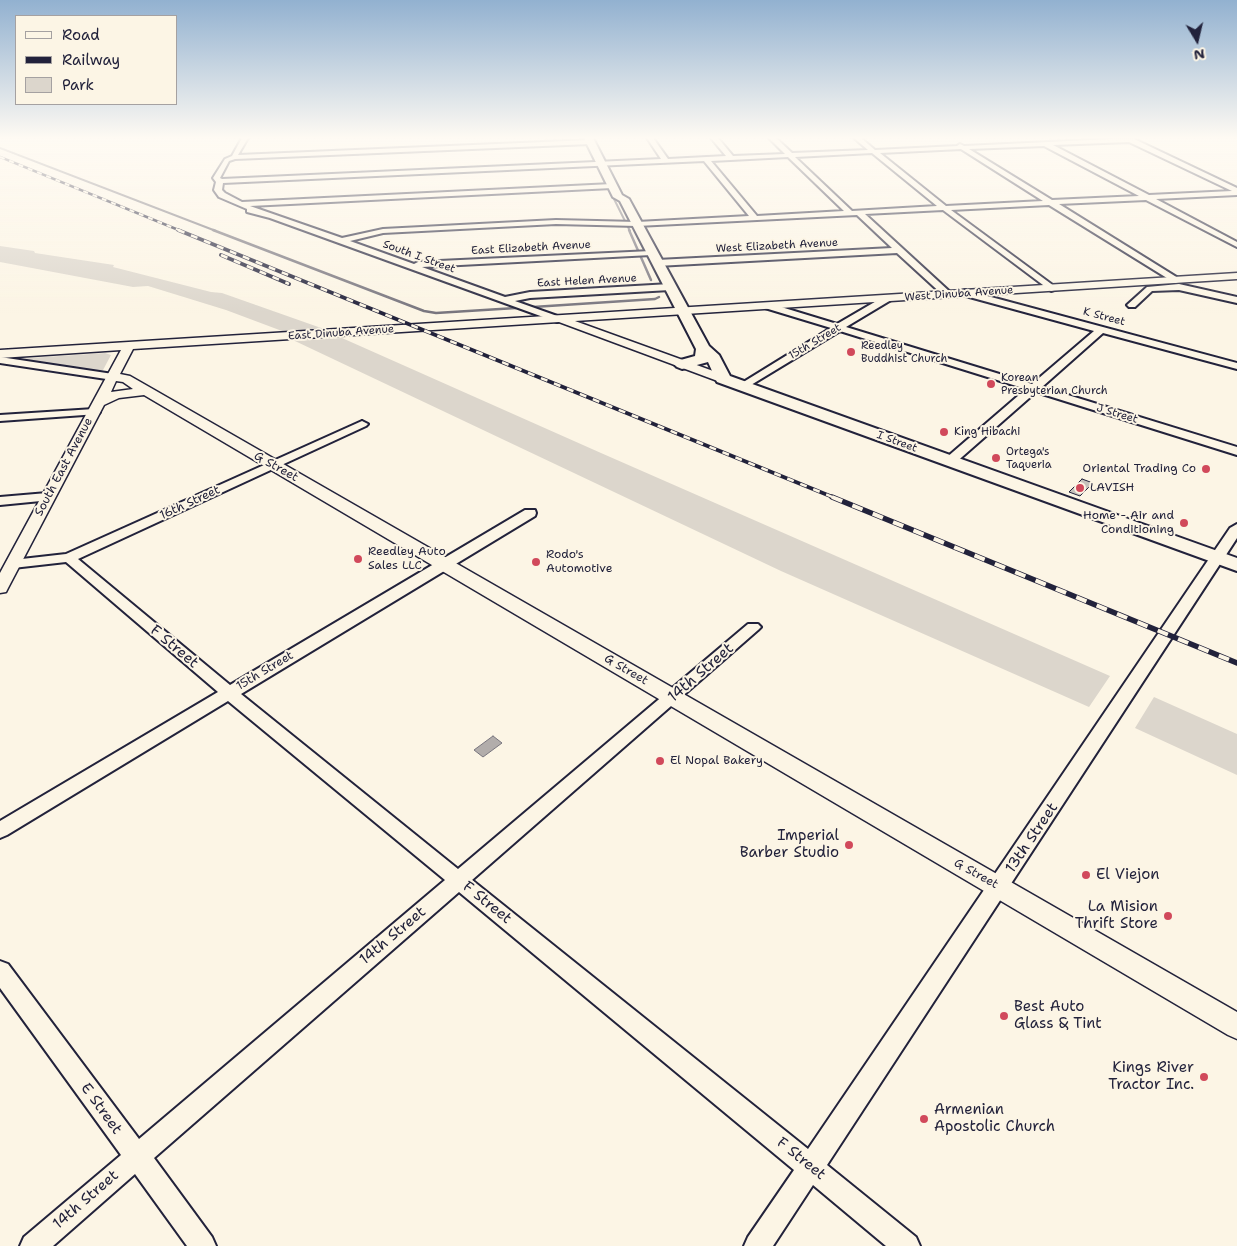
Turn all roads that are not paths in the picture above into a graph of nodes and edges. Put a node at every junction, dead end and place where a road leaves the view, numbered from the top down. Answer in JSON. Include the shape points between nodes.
{"nodes":[{"id":1,"x":224,"y":196,"type":"edge"},
{"id":2,"x":287,"y":196,"type":"edge"},
{"id":3,"x":618,"y":196,"type":"edge"},
{"id":4,"x":629,"y":196,"type":"edge"},
{"id":5,"x":737,"y":196,"type":"edge"},
{"id":6,"x":836,"y":196,"type":"edge"},
{"id":7,"x":929,"y":196,"type":"edge"},
{"id":8,"x":1042,"y":196,"type":"edge"},
{"id":9,"x":1163,"y":196,"type":"edge"},
{"id":10,"x":1148,"y":197,"type":"junction"},
{"id":11,"x":624,"y":199,"type":"junction"},
{"id":12,"x":1051,"y":202,"type":"junction"},
{"id":13,"x":238,"y":204,"type":"junction"},
{"id":14,"x":944,"y":208,"type":"junction"},
{"id":15,"x":854,"y":213,"type":"junction"},
{"id":16,"x":755,"y":218,"type":"junction"},
{"id":17,"x":637,"y":224,"type":"junction"},
{"id":18,"x":341,"y":241,"type":"junction"},
{"id":19,"x":1237,"y":245,"type":"edge"},
{"id":20,"x":899,"y":250,"type":"junction"},
{"id":21,"x":654,"y":258,"type":"junction"},
{"id":22,"x":412,"y":265,"type":"junction"},
{"id":23,"x":1237,"y":276,"type":"edge"},
{"id":24,"x":1175,"y":280,"type":"junction"},
{"id":25,"x":670,"y":287,"type":"junction"},
{"id":26,"x":1051,"y":288,"type":"junction"},
{"id":27,"x":965,"y":293,"type":"junction"},
{"id":28,"x":947,"y":294,"type":"junction"},
{"id":29,"x":888,"y":298,"type":"junction"},
{"id":30,"x":505,"y":300,"type":"junction"},
{"id":31,"x":1237,"y":300,"type":"edge"},
{"id":32,"x":1132,"y":305,"type":"dead end"},
{"id":33,"x":768,"y":306,"type":"junction"},
{"id":34,"x":682,"y":311,"type":"junction"},
{"id":35,"x":557,"y":319,"type":"junction"},
{"id":36,"x":839,"y":327,"type":"junction"},
{"id":37,"x":1101,"y":330,"type":"junction"},
{"id":38,"x":129,"y":346,"type":"junction"},
{"id":39,"x":702,"y":349,"type":"junction"},
{"id":40,"x":0,"y":354,"type":"edge"},
{"id":41,"x":0,"y":360,"type":"edge"},
{"id":42,"x":682,"y":364,"type":"junction"},
{"id":43,"x":1237,"y":366,"type":"edge"},
{"id":44,"x":113,"y":377,"type":"junction"},
{"id":45,"x":723,"y":379,"type":"junction"},
{"id":46,"x":742,"y":386,"type":"junction"},
{"id":47,"x":1033,"y":388,"type":"junction"},
{"id":48,"x":148,"y":391,"type":"junction"},
{"id":49,"x":96,"y":407,"type":"junction"},
{"id":50,"x":0,"y":418,"type":"edge"},
{"id":51,"x":362,"y":424,"type":"dead end"},
{"id":52,"x":1237,"y":451,"type":"edge"},
{"id":53,"x":950,"y":461,"type":"junction"},
{"id":54,"x":274,"y":464,"type":"junction"},
{"id":55,"x":47,"y":497,"type":"junction"},
{"id":56,"x":0,"y":501,"type":"edge"},
{"id":57,"x":530,"y":513,"type":"dead end"},
{"id":58,"x":1237,"y":528,"type":"edge"},
{"id":59,"x":69,"y":558,"type":"junction"},
{"id":60,"x":1218,"y":558,"type":"junction"},
{"id":61,"x":13,"y":564,"type":"junction"},
{"id":62,"x":443,"y":564,"type":"junction"},
{"id":63,"x":1237,"y":565,"type":"edge"},
{"id":64,"x":0,"y":588,"type":"edge"},
{"id":65,"x":753,"y":627,"type":"dead end"},
{"id":66,"x":228,"y":693,"type":"junction"},
{"id":67,"x":672,"y":698,"type":"junction"},
{"id":68,"x":0,"y":830,"type":"edge"},
{"id":69,"x":459,"y":880,"type":"junction"},
{"id":70,"x":999,"y":887,"type":"junction"},
{"id":71,"x":0,"y":971,"type":"edge"},
{"id":72,"x":1237,"y":1026,"type":"edge"},
{"id":73,"x":136,"y":1156,"type":"junction"},
{"id":74,"x":810,"y":1167,"type":"junction"},
{"id":75,"x":33,"y":1246,"type":"edge"},
{"id":76,"x":202,"y":1246,"type":"edge"},
{"id":77,"x":757,"y":1246,"type":"edge"},
{"id":78,"x":907,"y":1246,"type":"edge"}],
"edges":[{"from":1,"to":13,"type":"street","name":"South I Street"},
{"from":2,"to":13,"type":"street"},
{"from":3,"to":11,"type":"main road"},
{"from":4,"to":11,"type":"main road"},
{"from":5,"to":16,"type":"street"},
{"from":6,"to":15,"type":"street"},
{"from":7,"to":14,"type":"street"},
{"from":8,"to":12,"type":"street"},
{"from":9,"to":10,"type":"street"},
{"from":10,"to":12,"type":"street"},
{"from":10,"to":19,"type":"street"},
{"from":11,"to":17,"type":"main road"},
{"from":12,"to":14,"type":"street"},
{"from":12,"to":24,"type":"street"},
{"from":13,"to":18,"type":"street","name":"South I Street"},
{"from":14,"to":15,"type":"street"},
{"from":14,"to":26,"type":"street"},
{"from":15,"to":16,"type":"street"},
{"from":15,"to":20,"type":"street"},
{"from":16,"to":17,"type":"street"},
{"from":17,"to":18,"type":"street","via":[[556,222],[383,231]]},
{"from":17,"to":21,"type":"main road"},
{"from":18,"to":22,"type":"street","name":"South I Street"},
{"from":20,"to":21,"type":"street","name":"West Elizabeth Avenue"},
{"from":20,"to":28,"type":"street"},
{"from":21,"to":22,"type":"street","name":"East Elizabeth Avenue"},
{"from":21,"to":25,"type":"main road"},
{"from":22,"to":30,"type":"street","name":"South I Street"},
{"from":23,"to":24,"type":"street","name":"West Dinuba Avenue"},
{"from":24,"to":26,"type":"street","name":"West Dinuba Avenue"},
{"from":25,"to":30,"type":"street","name":"East Helen Avenue","via":[[530,295]]},
{"from":25,"to":34,"type":"main road"},
{"from":26,"to":27,"type":"street","name":"West Dinuba Avenue"},
{"from":27,"to":28,"type":"street","name":"West Dinuba Avenue"},
{"from":27,"to":37,"type":"street","name":"K Street"},
{"from":28,"to":29,"type":"street","name":"West Dinuba Avenue"},
{"from":29,"to":33,"type":"street","name":"West Dinuba Avenue"},
{"from":29,"to":36,"type":"street","name":"15th Street"},
{"from":30,"to":35,"type":"street","name":"South I Street"},
{"from":31,"to":32,"type":"street","via":[[1183,287],[1153,288]]},
{"from":33,"to":34,"type":"street","name":"West Dinuba Avenue"},
{"from":33,"to":36,"type":"street","name":"J Street"},
{"from":34,"to":35,"type":"street","name":"East Dinuba Avenue"},
{"from":34,"to":39,"type":"main road"},
{"from":35,"to":38,"type":"street","name":"East Dinuba Avenue"},
{"from":35,"to":42,"type":"street","name":"I Street"},
{"from":36,"to":46,"type":"street","name":"15th Street"},
{"from":36,"to":47,"type":"street","name":"J Street"},
{"from":37,"to":43,"type":"street","name":"K Street"},
{"from":37,"to":47,"type":"street"},
{"from":38,"to":40,"type":"street","name":"East Dinuba Avenue"},
{"from":38,"to":44,"type":"street","name":"South East Avenue"},
{"from":39,"to":42,"type":"main road","via":[[702,359]]},
{"from":39,"to":45,"type":"main road","via":[[714,358]]},
{"from":41,"to":44,"type":"street","name":"G Street"},
{"from":42,"to":45,"type":"street","name":"I Street"},
{"from":44,"to":48,"type":"street","name":"G Street","via":[[126,379]]},
{"from":44,"to":49,"type":"street","name":"South East Avenue"},
{"from":45,"to":46,"type":"main road","name":"I Street"},
{"from":46,"to":53,"type":"main road","name":"I Street"},
{"from":47,"to":52,"type":"street","name":"J Street"},
{"from":47,"to":53,"type":"street"},
{"from":48,"to":49,"type":"street","via":[[116,394]]},
{"from":48,"to":54,"type":"street","name":"G Street"},
{"from":49,"to":50,"type":"street"},
{"from":49,"to":55,"type":"street","name":"South East Avenue"},
{"from":51,"to":54,"type":"street","name":"16th Street"},
{"from":53,"to":60,"type":"main road","name":"I Street"},
{"from":54,"to":59,"type":"street","name":"16th Street"},
{"from":54,"to":62,"type":"street","name":"G Street"},
{"from":55,"to":56,"type":"street"},
{"from":55,"to":61,"type":"street","name":"South East Avenue"},
{"from":57,"to":62,"type":"street","name":"15th Street"},
{"from":58,"to":60,"type":"street","name":"13th Street"},
{"from":59,"to":61,"type":"street","name":"16th Street"},
{"from":59,"to":66,"type":"street","name":"F Street"},
{"from":60,"to":63,"type":"main road","name":"I Street"},
{"from":60,"to":70,"type":"street","name":"13th Street"},
{"from":61,"to":64,"type":"street","name":"South East Avenue"},
{"from":62,"to":66,"type":"street","name":"15th Street"},
{"from":62,"to":67,"type":"street","name":"G Street"},
{"from":65,"to":67,"type":"street","name":"14th Street"},
{"from":66,"to":68,"type":"street","name":"15th Street"},
{"from":66,"to":69,"type":"street","name":"F Street"},
{"from":67,"to":69,"type":"street","name":"14th Street"},
{"from":67,"to":70,"type":"street","name":"G Street"},
{"from":69,"to":73,"type":"street","name":"14th Street"},
{"from":69,"to":74,"type":"street","name":"F Street"},
{"from":70,"to":72,"type":"street","name":"G Street"},
{"from":70,"to":74,"type":"street","name":"13th Street"},
{"from":71,"to":73,"type":"street","name":"E Street"},
{"from":73,"to":75,"type":"street","name":"14th Street"},
{"from":73,"to":76,"type":"street","name":"E Street"},
{"from":74,"to":77,"type":"street","name":"13th Street"},
{"from":74,"to":78,"type":"street","name":"F Street"}]}
